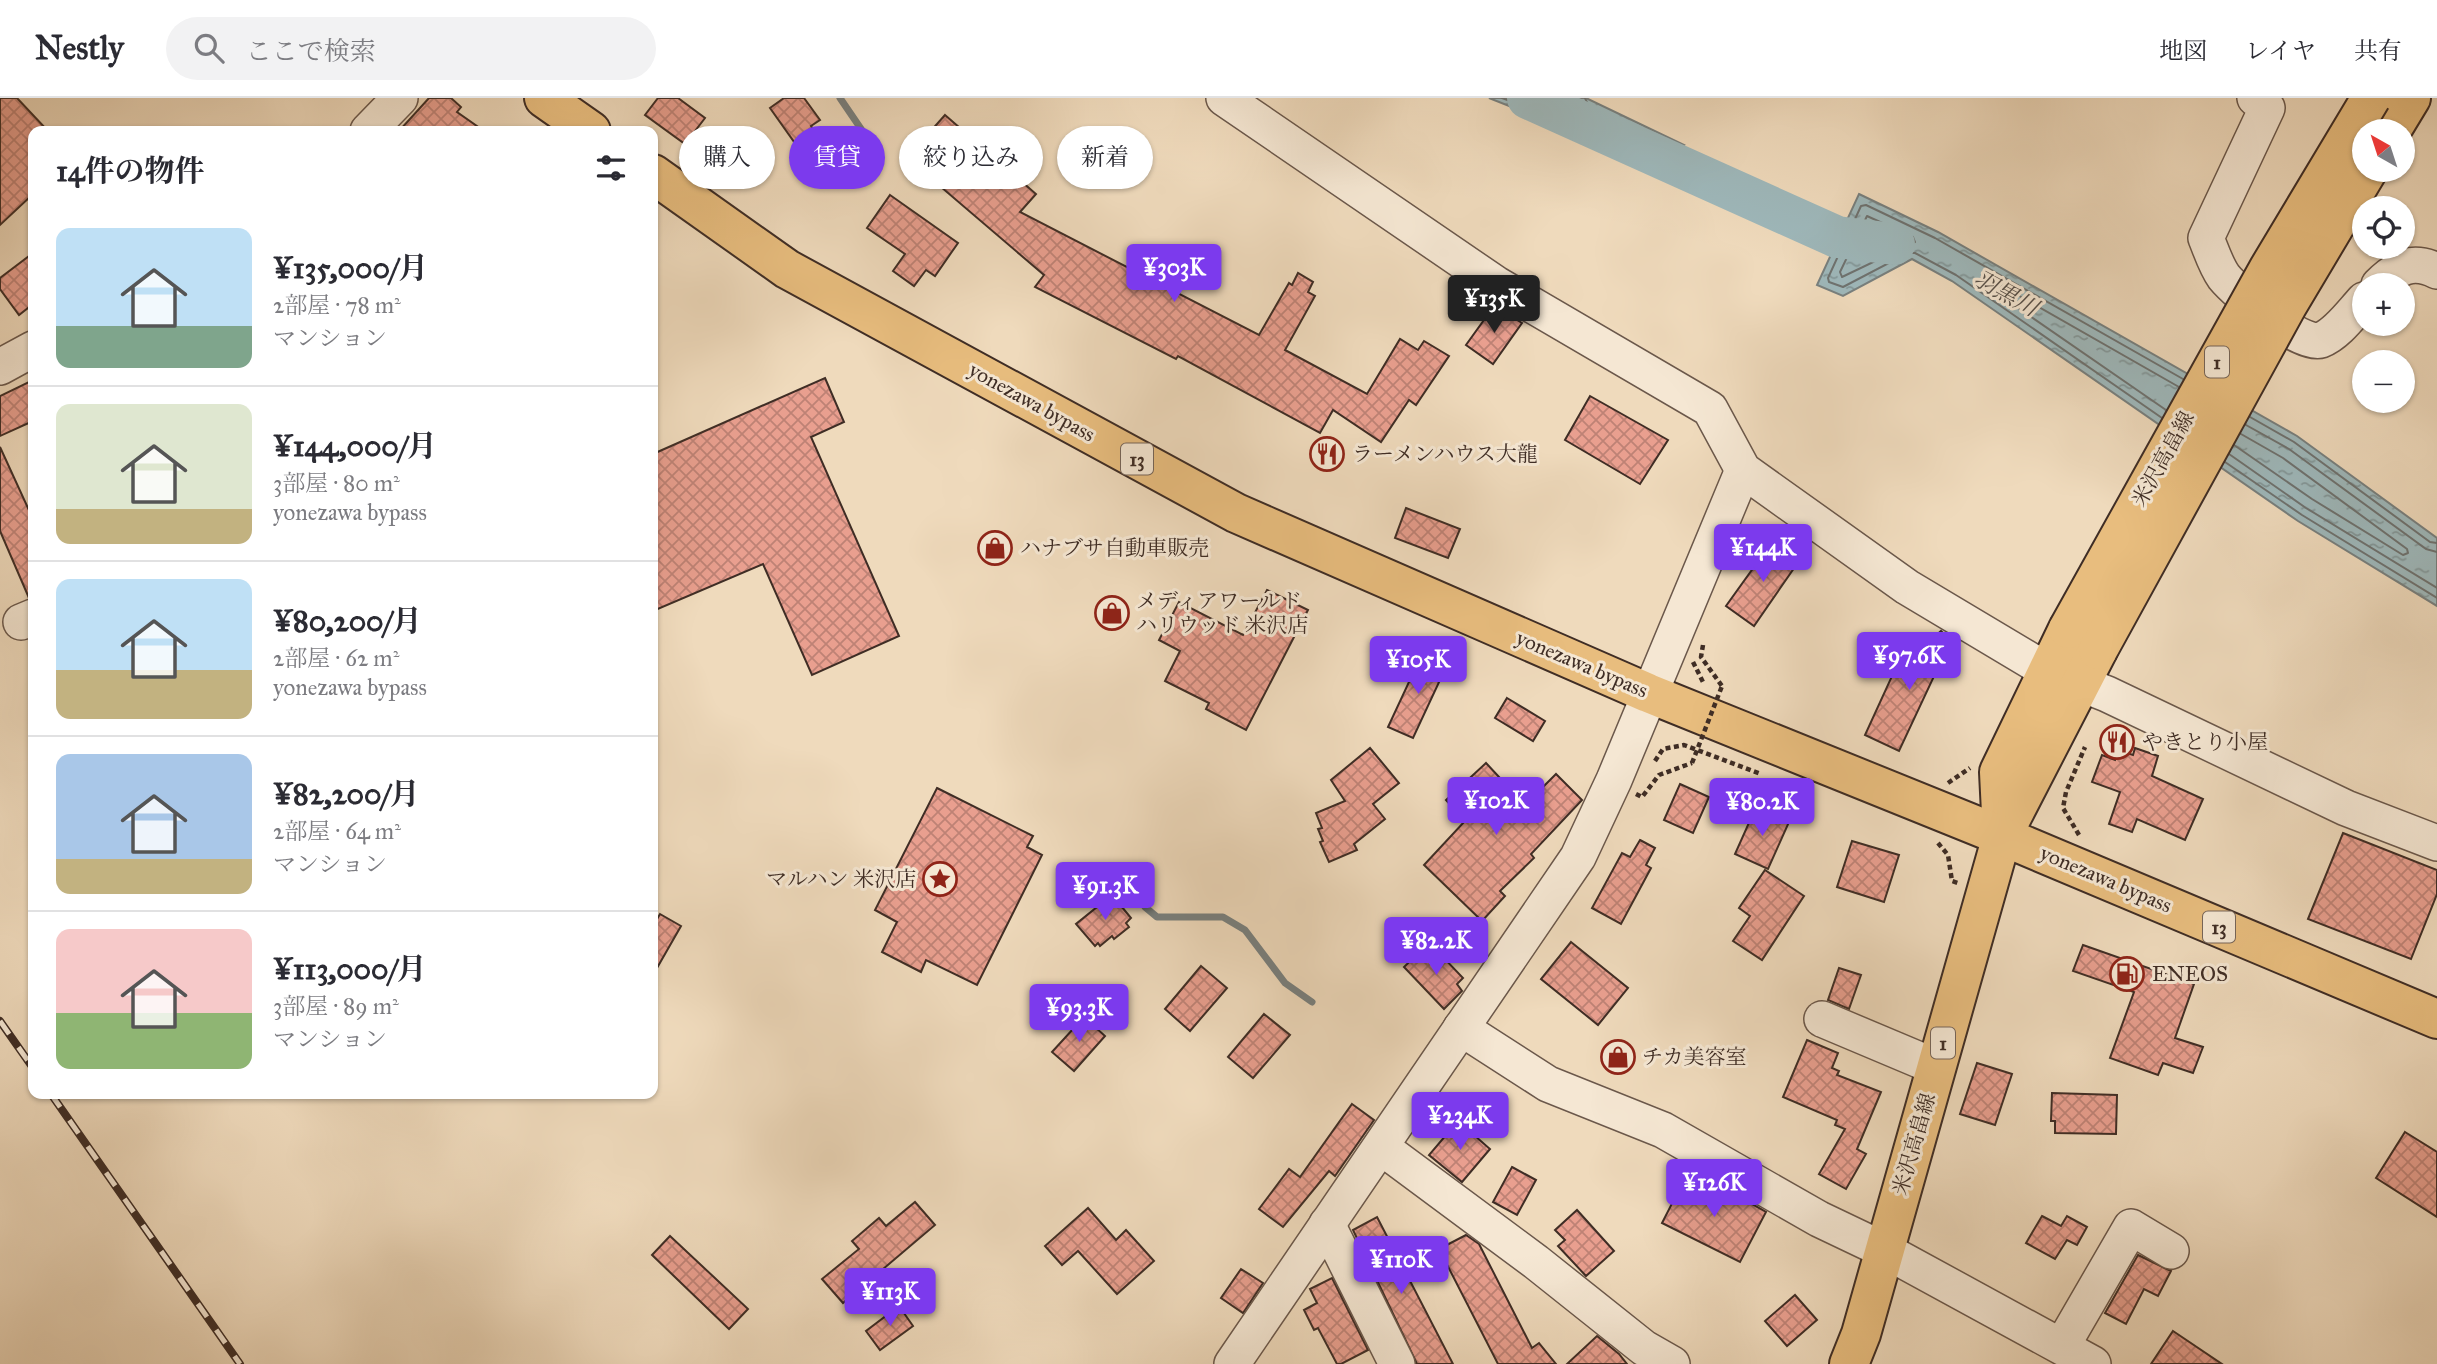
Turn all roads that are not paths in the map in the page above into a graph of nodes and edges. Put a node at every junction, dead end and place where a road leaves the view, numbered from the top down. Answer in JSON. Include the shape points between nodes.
{"nodes":[{"id":1,"x":400,"y":98,"type":"edge"},
{"id":2,"x":544,"y":98,"type":"edge"},
{"id":3,"x":1224,"y":98,"type":"edge"},
{"id":4,"x":2255,"y":98,"type":"edge"},
{"id":5,"x":2371,"y":98,"type":"edge"},
{"id":6,"x":2411,"y":98,"type":"edge"},
{"id":7,"x":2398,"y":119,"type":"edge"},
{"id":8,"x":373,"y":126,"type":"edge"},
{"id":9,"x":584,"y":126,"type":"edge"},
{"id":10,"x":658,"y":178,"type":"edge"},
{"id":11,"x":2361,"y":182,"type":"edge"},
{"id":12,"x":2437,"y":271,"type":"edge"},
{"id":13,"x":2393,"y":273,"type":"edge"},
{"id":14,"x":2352,"y":312,"type":"edge"},
{"id":15,"x":28,"y":352,"type":"edge"},
{"id":16,"x":0,"y":367,"type":"edge"},
{"id":17,"x":1743,"y":470,"type":"junction"},
{"id":18,"x":2073,"y":658,"type":"junction"},
{"id":19,"x":1648,"y":693,"type":"junction"},
{"id":20,"x":2002,"y":836,"type":"junction"},
{"id":21,"x":2437,"y":843,"type":"edge"},
{"id":22,"x":1822,"y":1019,"type":"dead end"},
{"id":23,"x":2437,"y":1019,"type":"edge"},
{"id":24,"x":1461,"y":1028,"type":"junction"},
{"id":25,"x":1936,"y":1067,"type":"junction"},
{"id":26,"x":1381,"y":1147,"type":"junction"},
{"id":27,"x":1327,"y":1224,"type":"junction"},
{"id":28,"x":1884,"y":1250,"type":"junction"},
{"id":29,"x":2171,"y":1251,"type":"dead end"},
{"id":30,"x":2062,"y":1346,"type":"junction"},
{"id":31,"x":1651,"y":1359,"type":"edge"},
{"id":32,"x":1232,"y":1364,"type":"edge"},
{"id":33,"x":1397,"y":1364,"type":"edge"},
{"id":34,"x":1849,"y":1364,"type":"edge"},
{"id":35,"x":2092,"y":1364,"type":"edge"}],
"edges":[{"from":1,"to":8,"type":"street"},
{"from":2,"to":9,"type":"main road"},
{"from":3,"to":17,"type":"street","via":[[1496,284],[1710,409]]},
{"from":4,"to":14,"type":"street","via":[[2267,108],[2206,238],[2224,276],[2263,313],[2308,340],[2329,335]]},
{"from":5,"to":18,"type":"main road","name":"米沢高畠線","number":"1","bridge":true,"via":[[2269,268]]},
{"from":6,"to":7,"type":"main road"},
{"from":10,"to":19,"type":"main road","name":"yonezawa bypass","number":"13","via":[[787,269],[1236,513]]},
{"from":11,"to":18,"type":"main road","name":"米沢高畠線","number":"1","bridge":true},
{"from":12,"to":13,"type":"street","via":[[2413,263]]},
{"from":15,"to":16,"type":"street"},
{"from":17,"to":18,"type":"street","via":[[1907,587]]},
{"from":17,"to":19,"type":"street"},
{"from":18,"to":20,"type":"main road","name":"米沢高畠線","number":"1","via":[[1999,772]]},
{"from":18,"to":21,"type":"street","via":[[2346,808]]},
{"from":19,"to":20,"type":"main road","name":"yonezawa bypass","number":"13"},
{"from":19,"to":24,"type":"street","via":[[1578,857]]},
{"from":20,"to":23,"type":"main road","name":"yonezawa bypass","number":"13"},
{"from":20,"to":25,"type":"main road","name":"米沢高畠線","number":"1"},
{"from":22,"to":25,"type":"street"},
{"from":24,"to":26,"type":"street"},
{"from":24,"to":28,"type":"street","via":[[1548,1084],[1662,1130],[1819,1219]]},
{"from":25,"to":28,"type":"main road","name":"米沢高畠線","number":"1"},
{"from":26,"to":27,"type":"street"},
{"from":26,"to":31,"type":"street","via":[[1536,1262]]},
{"from":27,"to":32,"type":"street"},
{"from":27,"to":33,"type":"street"},
{"from":28,"to":30,"type":"street"},
{"from":28,"to":34,"type":"main road","number":"1"},
{"from":29,"to":30,"type":"street","via":[[2131,1227]]},
{"from":30,"to":35,"type":"street"}]}
